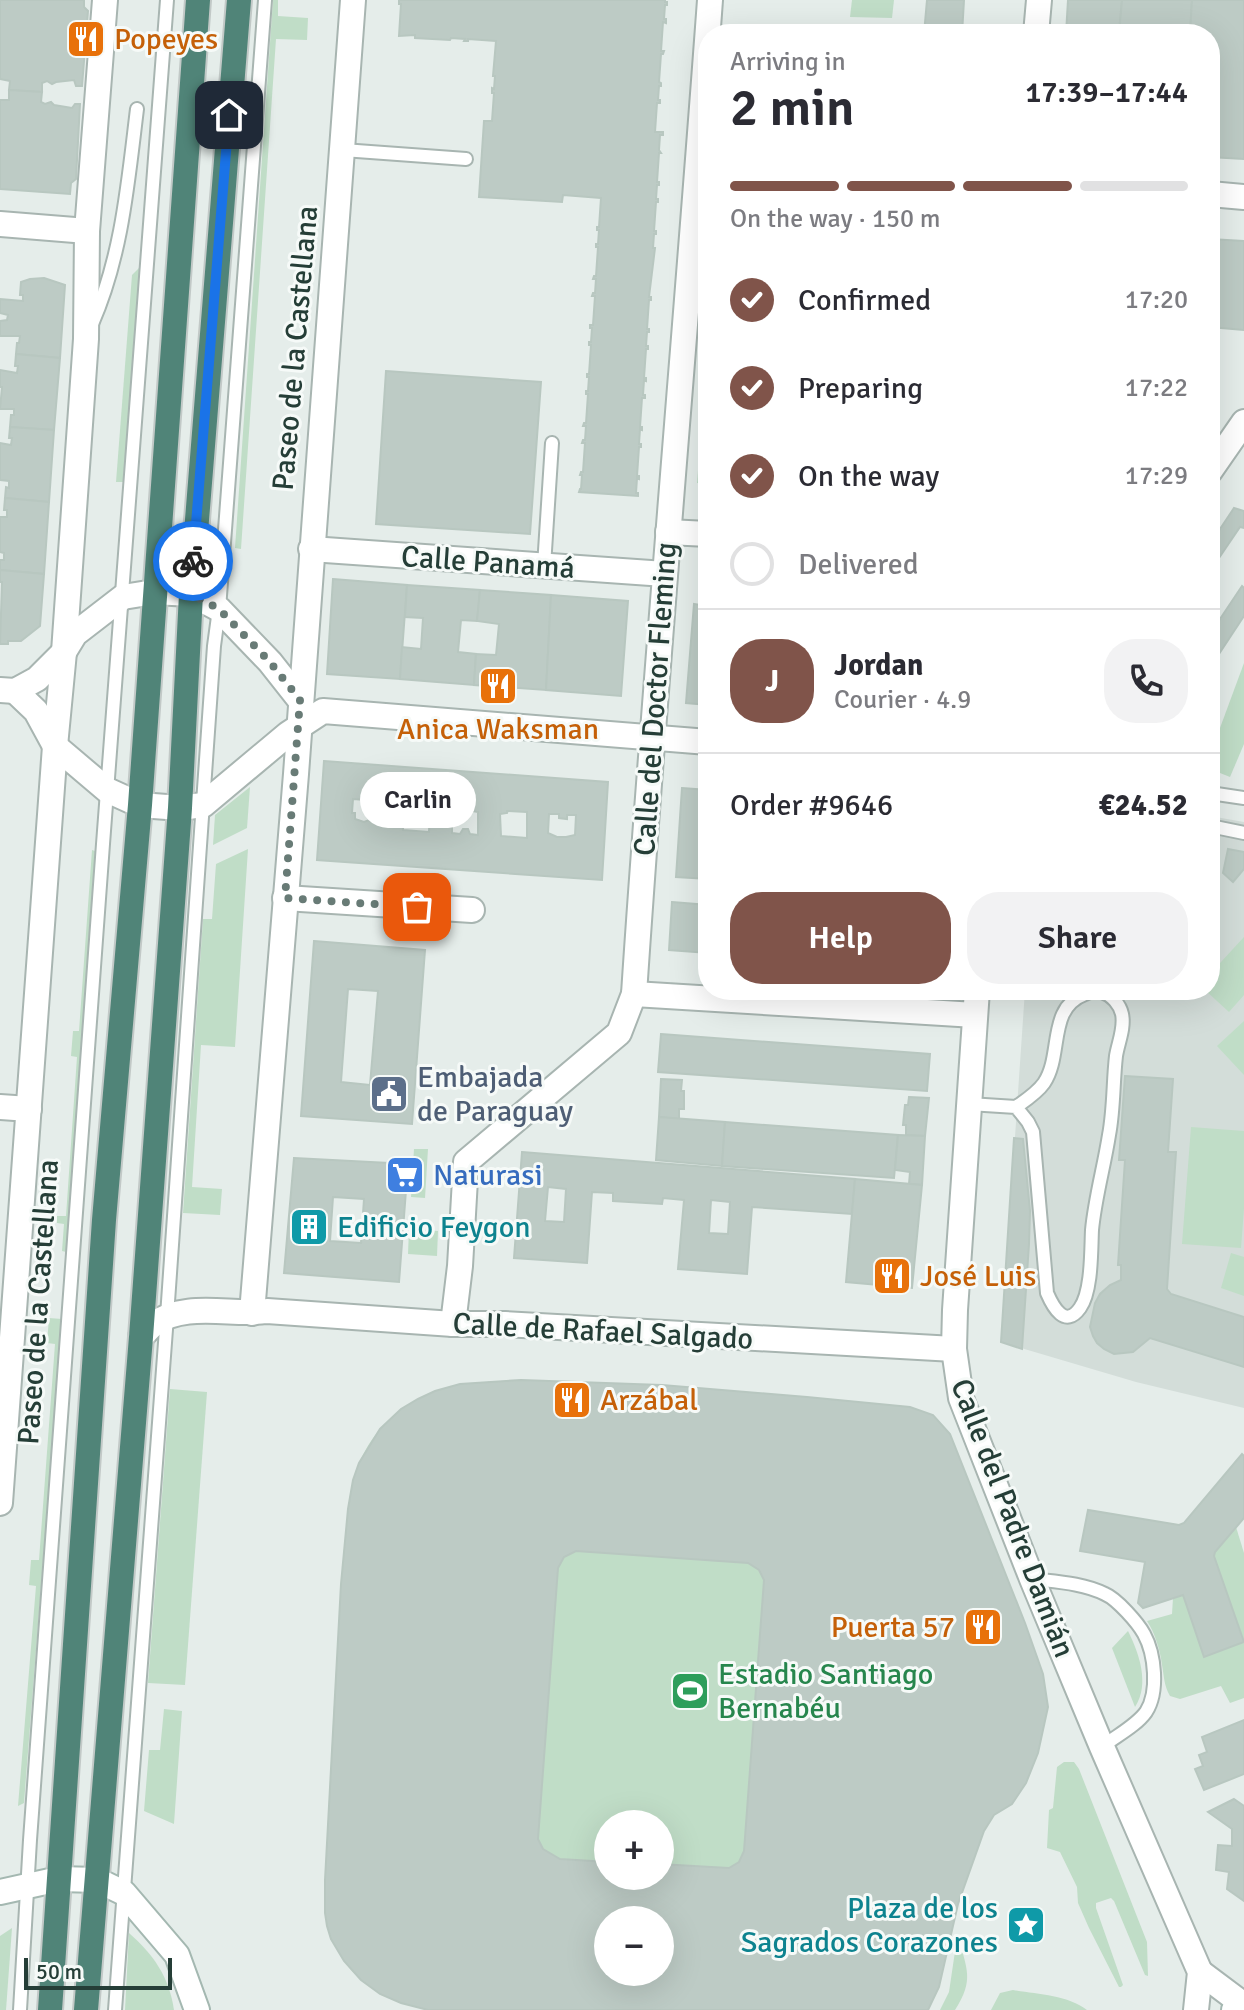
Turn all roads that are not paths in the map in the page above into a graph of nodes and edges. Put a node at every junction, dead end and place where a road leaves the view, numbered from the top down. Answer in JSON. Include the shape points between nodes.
{"nodes":[{"id":1,"x":105,"y":0,"type":"edge"},
{"id":2,"x":167,"y":0,"type":"edge"},
{"id":3,"x":198,"y":0,"type":"edge"},
{"id":4,"x":239,"y":0,"type":"edge"},
{"id":5,"x":265,"y":0,"type":"edge"},
{"id":6,"x":353,"y":0,"type":"edge"},
{"id":7,"x":710,"y":0,"type":"edge"},
{"id":8,"x":1039,"y":0,"type":"edge"},
{"id":9,"x":709,"y":24,"type":"edge"},
{"id":10,"x":1037,"y":24,"type":"edge"},
{"id":11,"x":137,"y":109,"type":"dead end"},
{"id":12,"x":343,"y":150,"type":"junction"},
{"id":13,"x":466,"y":159,"type":"dead end"},
{"id":14,"x":1220,"y":195,"type":"edge"},
{"id":15,"x":1244,"y":197,"type":"edge"},
{"id":16,"x":0,"y":224,"type":"edge"},
{"id":17,"x":87,"y":231,"type":"junction"},
{"id":18,"x":698,"y":259,"type":"edge"},
{"id":19,"x":86,"y":339,"type":"junction"},
{"id":20,"x":1244,"y":422,"type":"edge"},
{"id":21,"x":552,"y":443,"type":"dead end"},
{"id":22,"x":1220,"y":443,"type":"edge"},
{"id":23,"x":668,"y":532,"type":"junction"},
{"id":24,"x":698,"y":534,"type":"edge"},
{"id":25,"x":311,"y":549,"type":"junction"},
{"id":26,"x":544,"y":566,"type":"junction"},
{"id":27,"x":665,"y":574,"type":"junction"},
{"id":28,"x":154,"y":592,"type":"junction"},
{"id":29,"x":191,"y":594,"type":"junction"},
{"id":30,"x":123,"y":597,"type":"junction"},
{"id":31,"x":219,"y":609,"type":"junction"},
{"id":32,"x":64,"y":652,"type":"junction"},
{"id":33,"x":7,"y":691,"type":"edge"},
{"id":34,"x":300,"y":700,"type":"junction"},
{"id":35,"x":299,"y":725,"type":"junction"},
{"id":36,"x":651,"y":737,"type":"junction"},
{"id":37,"x":698,"y":741,"type":"edge"},
{"id":38,"x":55,"y":746,"type":"junction"},
{"id":39,"x":107,"y":790,"type":"junction"},
{"id":40,"x":1220,"y":794,"type":"edge"},
{"id":41,"x":1244,"y":798,"type":"edge"},
{"id":42,"x":140,"y":805,"type":"junction"},
{"id":43,"x":191,"y":806,"type":"junction"},
{"id":44,"x":1220,"y":828,"type":"edge"},
{"id":45,"x":1244,"y":833,"type":"edge"},
{"id":46,"x":285,"y":898,"type":"junction"},
{"id":47,"x":472,"y":910,"type":"dead end"},
{"id":48,"x":634,"y":994,"type":"junction"},
{"id":49,"x":698,"y":998,"type":"edge"},
{"id":50,"x":731,"y":1000,"type":"edge"},
{"id":51,"x":976,"y":1000,"type":"edge"},
{"id":52,"x":1074,"y":1000,"type":"edge"},
{"id":53,"x":1114,"y":1000,"type":"edge"},
{"id":54,"x":975,"y":1015,"type":"junction"},
{"id":55,"x":969,"y":1104,"type":"junction"},
{"id":56,"x":0,"y":1107,"type":"edge"},
{"id":57,"x":1016,"y":1107,"type":"junction"},
{"id":58,"x":29,"y":1109,"type":"junction"},
{"id":59,"x":252,"y":1313,"type":"junction"},
{"id":60,"x":167,"y":1316,"type":"junction"},
{"id":61,"x":453,"y":1324,"type":"junction"},
{"id":62,"x":141,"y":1337,"type":"junction"},
{"id":63,"x":954,"y":1349,"type":"junction"},
{"id":64,"x":0,"y":1503,"type":"edge"},
{"id":65,"x":1032,"y":1579,"type":"junction"},
{"id":66,"x":1102,"y":1747,"type":"junction"},
{"id":67,"x":59,"y":1879,"type":"junction"},
{"id":68,"x":97,"y":1880,"type":"junction"},
{"id":69,"x":29,"y":1886,"type":"junction"},
{"id":70,"x":0,"y":1892,"type":"edge"},
{"id":71,"x":124,"y":1893,"type":"junction"},
{"id":72,"x":1200,"y":1972,"type":"junction"},
{"id":73,"x":1244,"y":2006,"type":"edge"},
{"id":74,"x":20,"y":2010,"type":"edge"},
{"id":75,"x":50,"y":2010,"type":"edge"},
{"id":76,"x":86,"y":2010,"type":"edge"},
{"id":77,"x":115,"y":2010,"type":"edge"},
{"id":78,"x":197,"y":2010,"type":"edge"},
{"id":79,"x":1196,"y":2010,"type":"edge"},
{"id":80,"x":1234,"y":2010,"type":"edge"}],
"edges":[{"from":1,"to":17,"type":"street","name":"Paseo de la Castellana"},
{"from":2,"to":30,"type":"lane","name":"Paseo de la Castellana"},
{"from":3,"to":28,"type":"highway","name":"Paseo de la Castellana"},
{"from":4,"to":29,"type":"highway","name":"Paseo de la Castellana"},
{"from":5,"to":31,"type":"lane","name":"Paseo de la Castellana"},
{"from":6,"to":12,"type":"street","name":"Paseo de la Castellana"},
{"from":7,"to":9,"type":"street","name":"Calle del Doctor Fleming"},
{"from":8,"to":10,"type":"street"},
{"from":11,"to":19,"type":"lane","via":[[114,262]]},
{"from":12,"to":13,"type":"lane"},
{"from":12,"to":25,"type":"street","name":"Paseo de la Castellana"},
{"from":14,"to":15,"type":"street"},
{"from":16,"to":17,"type":"street"},
{"from":17,"to":19,"type":"street","name":"Paseo de la Castellana"},
{"from":18,"to":23,"type":"street","name":"Calle del Doctor Fleming"},
{"from":19,"to":32,"type":"street","name":"Paseo de la Castellana"},
{"from":20,"to":22,"type":"street"},
{"from":21,"to":26,"type":"lane"},
{"from":23,"to":24,"type":"street"},
{"from":23,"to":27,"type":"street","name":"Calle del Doctor Fleming"},
{"from":25,"to":26,"type":"street","name":"Calle Panamá"},
{"from":25,"to":34,"type":"street","name":"Paseo de la Castellana"},
{"from":26,"to":27,"type":"street","name":"Calle Panamá"},
{"from":27,"to":36,"type":"street","name":"Calle del Doctor Fleming"},
{"from":28,"to":29,"type":"street"},
{"from":28,"to":30,"type":"street"},
{"from":28,"to":42,"type":"highway","name":"Paseo de la Castellana"},
{"from":29,"to":31,"type":"street"},
{"from":29,"to":43,"type":"highway","name":"Paseo de la Castellana"},
{"from":30,"to":32,"type":"street","via":[[75,634]]},
{"from":30,"to":39,"type":"lane","name":"Paseo de la Castellana"},
{"from":31,"to":34,"type":"street"},
{"from":31,"to":43,"type":"lane","name":"Paseo de la Castellana"},
{"from":32,"to":33,"type":"street","via":[[37,679]]},
{"from":32,"to":38,"type":"street","name":"Paseo de la Castellana"},
{"from":33,"to":38,"type":"street","via":[[36,711]]},
{"from":34,"to":35,"type":"street","name":"Paseo de la Castellana"},
{"from":35,"to":36,"type":"street","via":[[323,711]]},
{"from":35,"to":43,"type":"street"},
{"from":35,"to":46,"type":"street","name":"Paseo de la Castellana"},
{"from":36,"to":37,"type":"street"},
{"from":36,"to":48,"type":"street","name":"Calle del Doctor Fleming"},
{"from":38,"to":39,"type":"street"},
{"from":38,"to":58,"type":"street","name":"Paseo de la Castellana"},
{"from":39,"to":42,"type":"street"},
{"from":39,"to":69,"type":"lane","name":"Paseo de la Castellana"},
{"from":40,"to":41,"type":"lane"},
{"from":42,"to":43,"type":"street"},
{"from":42,"to":67,"type":"highway","name":"Paseo de la Castellana","via":[[104,1220]]},
{"from":43,"to":60,"type":"lane","name":"Paseo de la Castellana"},
{"from":43,"to":62,"type":"highway","name":"Paseo de la Castellana"},
{"from":44,"to":45,"type":"lane"},
{"from":46,"to":47,"type":"street"},
{"from":46,"to":59,"type":"street","name":"Paseo de la Castellana"},
{"from":48,"to":49,"type":"street"},
{"from":48,"to":61,"type":"street","name":"Calle del Doctor Fleming","via":[[619,1033],[466,1162]]},
{"from":50,"to":54,"type":"street"},
{"from":51,"to":54,"type":"street","name":"Calle del Padre Damián"},
{"from":52,"to":57,"type":"lane","via":[[1061,1016],[1044,1083]]},
{"from":53,"to":57,"type":"lane","via":[[1122,1030],[1110,1133],[1094,1205],[1087,1294],[1080,1308],[1065,1317],[1047,1293],[1033,1132]]},
{"from":54,"to":55,"type":"street","name":"Calle del Padre Damián"},
{"from":55,"to":57,"type":"lane"},
{"from":55,"to":63,"type":"street","name":"Calle del Padre Damián"},
{"from":56,"to":58,"type":"street"},
{"from":58,"to":64,"type":"street","name":"Paseo de la Castellana"},
{"from":59,"to":60,"type":"street"},
{"from":59,"to":61,"type":"street","name":"Calle de Rafael Salgado"},
{"from":60,"to":62,"type":"street"},
{"from":60,"to":71,"type":"lane","name":"Paseo de la Castellana"},
{"from":61,"to":63,"type":"street","name":"Calle de Rafael Salgado"},
{"from":62,"to":68,"type":"highway","name":"Paseo de la Castellana"},
{"from":63,"to":65,"type":"street","name":"Calle del Padre Damián","via":[[961,1398]]},
{"from":65,"to":66,"type":"street","name":"Calle del Padre Damián"},
{"from":65,"to":66,"type":"lane","via":[[1085,1586],[1109,1596],[1144,1634],[1154,1679],[1152,1701],[1143,1716]]},
{"from":66,"to":72,"type":"street","name":"Calle del Padre Damián"},
{"from":67,"to":68,"type":"street"},
{"from":67,"to":69,"type":"street"},
{"from":67,"to":75,"type":"highway","name":"Paseo de la Castellana"},
{"from":68,"to":71,"type":"street"},
{"from":68,"to":76,"type":"highway","name":"Paseo de la Castellana"},
{"from":69,"to":70,"type":"street"},
{"from":69,"to":74,"type":"lane","name":"Paseo de la Castellana"},
{"from":71,"to":77,"type":"lane","name":"Paseo de la Castellana"},
{"from":71,"to":78,"type":"street","via":[[177,1955]]},
{"from":72,"to":73,"type":"street"},
{"from":72,"to":79,"type":"street"},
{"from":73,"to":80,"type":"street"}]}
